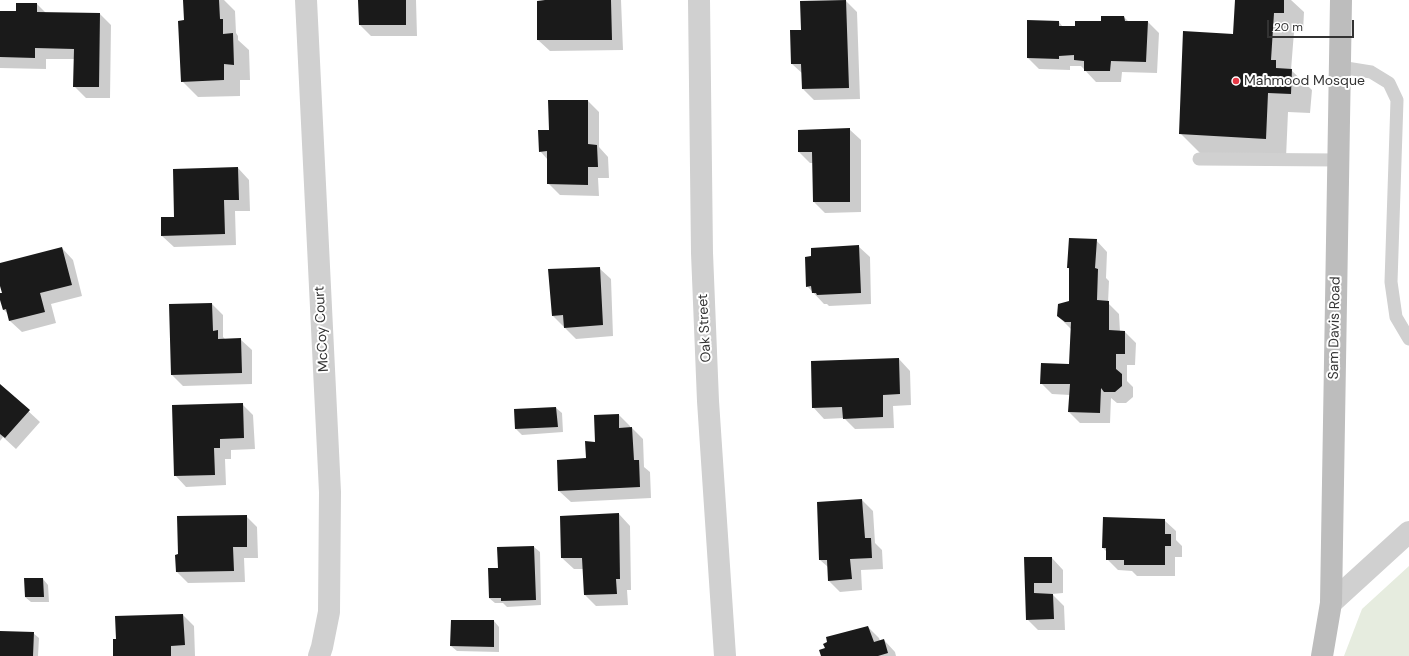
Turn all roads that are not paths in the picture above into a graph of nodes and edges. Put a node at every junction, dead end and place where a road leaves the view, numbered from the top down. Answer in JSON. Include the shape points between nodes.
{"nodes":[{"id":1,"x":306,"y":0,"type":"edge"},
{"id":2,"x":699,"y":0,"type":"edge"},
{"id":3,"x":1341,"y":0,"type":"edge"},
{"id":4,"x":1340,"y":67,"type":"junction"},
{"id":5,"x":1199,"y":159,"type":"dead end"},
{"id":6,"x":1338,"y":160,"type":"junction"},
{"id":7,"x":1409,"y":339,"type":"edge"},
{"id":8,"x":1409,"y":532,"type":"edge"},
{"id":9,"x":1330,"y":602,"type":"junction"},
{"id":10,"x":319,"y":656,"type":"edge"},
{"id":11,"x":725,"y":656,"type":"edge"},
{"id":12,"x":1322,"y":656,"type":"edge"}],
"edges":[{"from":1,"to":10,"type":"street","name":"McCoy Court","via":[[330,492],[330,612]]},
{"from":2,"to":11,"type":"street","name":"Oak Street","via":[[702,253],[708,402]]},
{"from":3,"to":4,"type":"street","name":"Sam Davis Road"},
{"from":4,"to":6,"type":"street","name":"Sam Davis Road"},
{"from":4,"to":7,"type":"lane","via":[[1371,72],[1389,83],[1397,100],[1391,282],[1396,317]]},
{"from":5,"to":6,"type":"lane"},
{"from":6,"to":9,"type":"street","name":"Sam Davis Road"},
{"from":8,"to":9,"type":"street"},
{"from":9,"to":12,"type":"street","name":"Sam Davis Road"}]}
